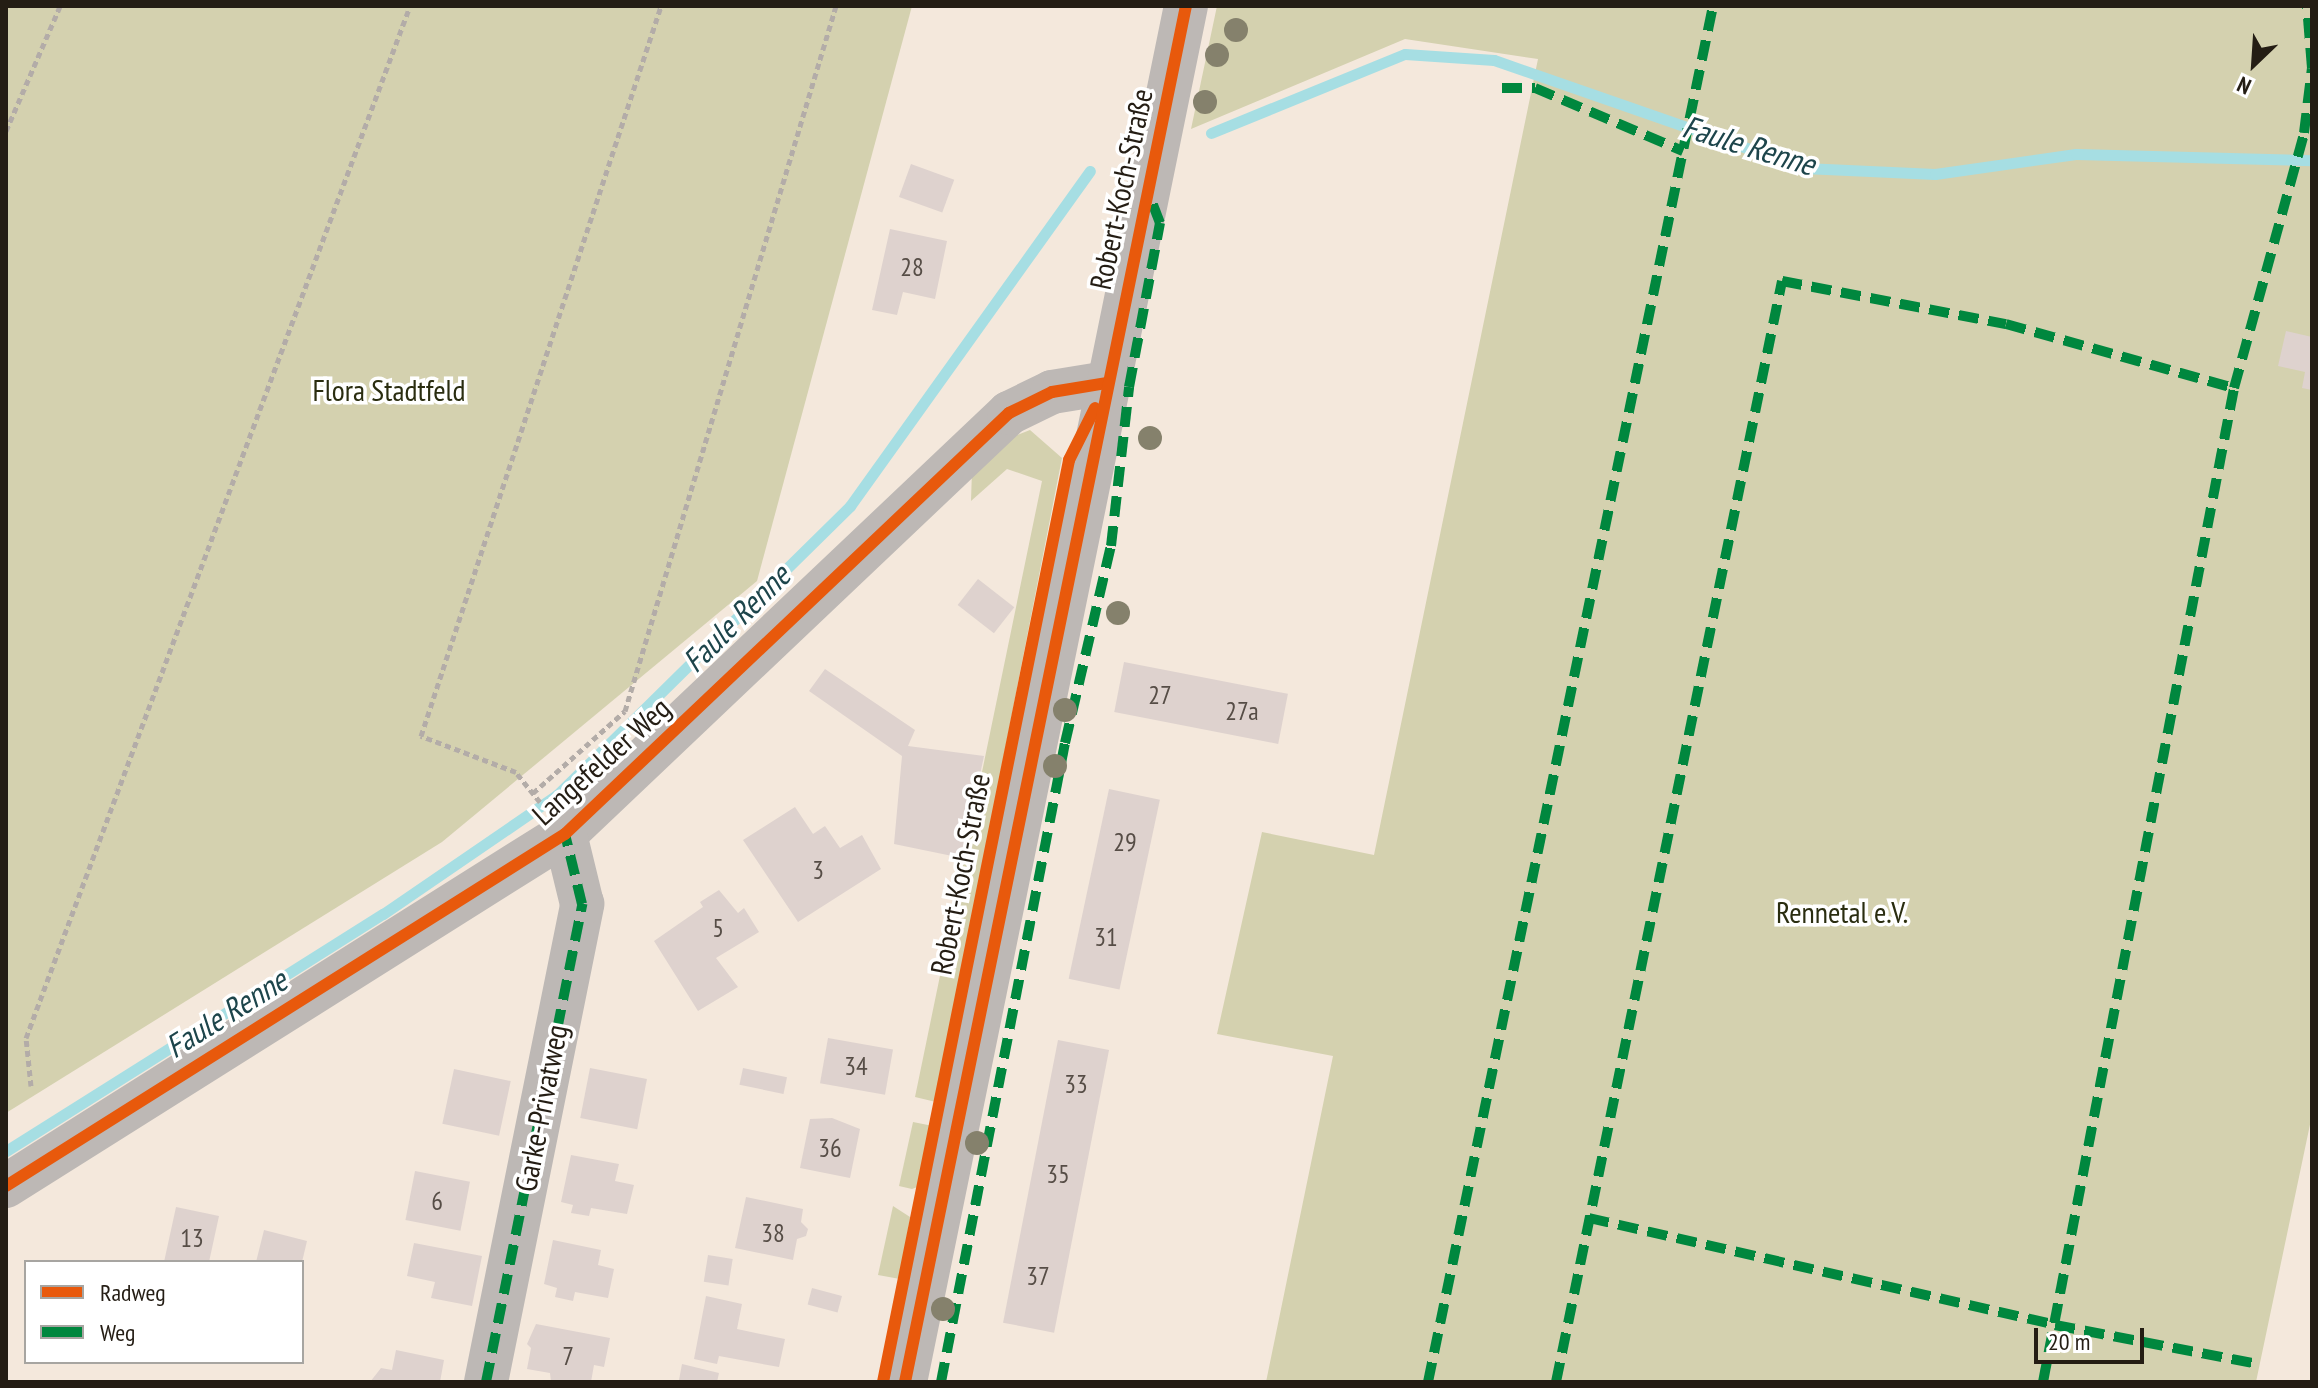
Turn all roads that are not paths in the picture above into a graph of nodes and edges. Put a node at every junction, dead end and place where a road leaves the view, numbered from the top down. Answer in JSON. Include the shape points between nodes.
{"nodes":[{"id":1,"x":1186,"y":6,"type":"edge"},
{"id":2,"x":1107,"y":383,"type":"junction"},
{"id":3,"x":565,"y":834,"type":"junction"},
{"id":4,"x":6,"y":1186,"type":"edge"},
{"id":5,"x":486,"y":1382,"type":"edge"},
{"id":6,"x":905,"y":1382,"type":"edge"}],
"edges":[{"from":1,"to":2,"type":"street","name":"Robert-Koch-Straße"},
{"from":2,"to":3,"type":"street","name":"Langefelder Weg","via":[[1052,392],[1009,413]]},
{"from":2,"to":6,"type":"street","name":"Robert-Koch-Straße"},
{"from":3,"to":4,"type":"street","name":"Langefelder Weg"},
{"from":3,"to":5,"type":"street","name":"Garke-Privatweg","via":[[582,904]]}]}
